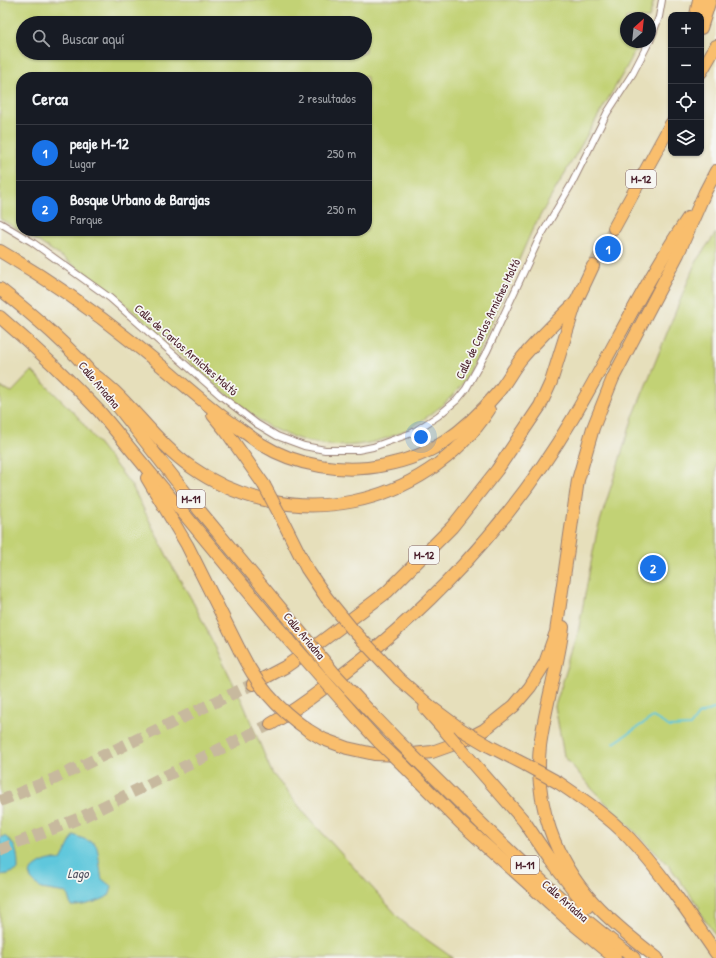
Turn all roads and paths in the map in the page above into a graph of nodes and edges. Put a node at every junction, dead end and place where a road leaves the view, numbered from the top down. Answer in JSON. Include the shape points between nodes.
{"nodes":[{"id":1,"x":662,"y":0,"type":"edge"},
{"id":2,"x":699,"y":0,"type":"edge"},
{"id":3,"x":710,"y":0,"type":"edge"},
{"id":4,"x":697,"y":12,"type":"edge"},
{"id":5,"x":704,"y":19,"type":"edge"},
{"id":6,"x":656,"y":25,"type":"edge"},
{"id":7,"x":716,"y":46,"type":"edge"},
{"id":8,"x":646,"y":48,"type":"edge"},
{"id":9,"x":704,"y":67,"type":"edge"},
{"id":10,"x":668,"y":128,"type":"edge"},
{"id":11,"x":716,"y":171,"type":"edge"},
{"id":12,"x":705,"y":192,"type":"junction"},
{"id":13,"x":0,"y":223,"type":"edge"},
{"id":14,"x":614,"y":228,"type":"tunnel mouth"},
{"id":15,"x":16,"y":232,"type":"edge"},
{"id":16,"x":22,"y":236,"type":"edge"},
{"id":17,"x":0,"y":250,"type":"edge"},
{"id":18,"x":593,"y":266,"type":"tunnel mouth"},
{"id":19,"x":0,"y":289,"type":"edge"},
{"id":20,"x":576,"y":302,"type":"junction"},
{"id":21,"x":0,"y":317,"type":"edge"},
{"id":22,"x":92,"y":374,"type":"junction"},
{"id":23,"x":500,"y":390,"type":"junction"},
{"id":24,"x":198,"y":398,"type":"junction"},
{"id":25,"x":125,"y":442,"type":"junction"},
{"id":26,"x":571,"y":532,"type":"junction"},
{"id":27,"x":399,"y":679,"type":"junction"},
{"id":28,"x":253,"y":684,"type":"tunnel mouth"},
{"id":29,"x":271,"y":724,"type":"tunnel mouth"},
{"id":30,"x":716,"y":953,"type":"edge"},
{"id":31,"x":615,"y":958,"type":"edge"},
{"id":32,"x":634,"y":958,"type":"edge"},
{"id":33,"x":644,"y":958,"type":"edge"},
{"id":34,"x":657,"y":958,"type":"edge"}],
"edges":[{"from":1,"to":6,"type":"street","name":"Calle de Carlos Arniches Moltó"},
{"from":2,"to":4,"type":"highway"},
{"from":3,"to":5,"type":"highway"},
{"from":7,"to":9,"type":"highway"},
{"from":8,"to":16,"type":"street","name":"Calle de Carlos Arniches Moltó","via":[[607,113],[572,185],[539,239],[474,377],[457,400],[438,416],[412,433],[392,442],[358,450],[325,450],[304,446],[277,436],[220,396],[110,298]]},
{"from":10,"to":14,"type":"highway","number":"M-12"},
{"from":11,"to":12,"type":"highway"},
{"from":12,"to":26,"type":"highway","via":[[678,254],[613,378],[593,428],[578,480]]},
{"from":12,"to":29,"type":"highway","via":[[667,248],[573,419],[513,506],[458,572],[395,632],[342,675]]},
{"from":13,"to":15,"type":"street","name":"Calle de Carlos Arniches Moltó"},
{"from":17,"to":24,"type":"highway","via":[[72,297],[132,342]]},
{"from":18,"to":20,"type":"highway","number":"M-12"},
{"from":19,"to":22,"type":"highway","name":"Calle Ariadna","number":"M-11","via":[[35,316]]},
{"from":20,"to":23,"type":"highway","via":[[521,359]]},
{"from":20,"to":28,"type":"highway","number":"M-12","via":[[540,406],[497,470],[452,528],[387,592],[318,644]]},
{"from":21,"to":25,"type":"highway","name":"Calle Ariadna","number":"M-11","via":[[76,387]]},
{"from":22,"to":23,"type":"highway","via":[[113,390],[172,452],[215,482],[268,502],[313,505],[334,505],[378,495],[426,473],[456,450],[471,434]]},
{"from":22,"to":32,"type":"highway","name":"Calle Ariadna","number":"M-11","bridge":true,"via":[[200,511],[333,672],[505,847]]},
{"from":23,"to":24,"type":"highway","via":[[470,422],[442,443],[420,455],[399,462],[359,469],[306,463],[281,454],[262,445]]},
{"from":24,"to":27,"type":"highway","bridge":true,"via":[[226,431],[264,485],[307,569],[326,597]]},
{"from":25,"to":26,"type":"highway","bridge":true,"via":[[187,545],[239,649],[267,694],[284,712],[323,739],[374,754],[432,752],[464,742],[514,706],[545,663],[556,632]]},
{"from":25,"to":31,"type":"highway","name":"Calle Ariadna","number":"M-11","bridge":true,"via":[[280,630],[380,743],[461,823]]},
{"from":26,"to":34,"type":"highway","via":[[561,646],[540,746],[540,780],[545,813],[560,853],[592,901]]},
{"from":27,"to":30,"type":"highway","bridge":true,"via":[[462,730],[560,783],[596,808],[628,837],[664,878]]},
{"from":27,"to":33,"type":"highway","bridge":true,"via":[[524,821],[582,901],[608,928]]}]}
